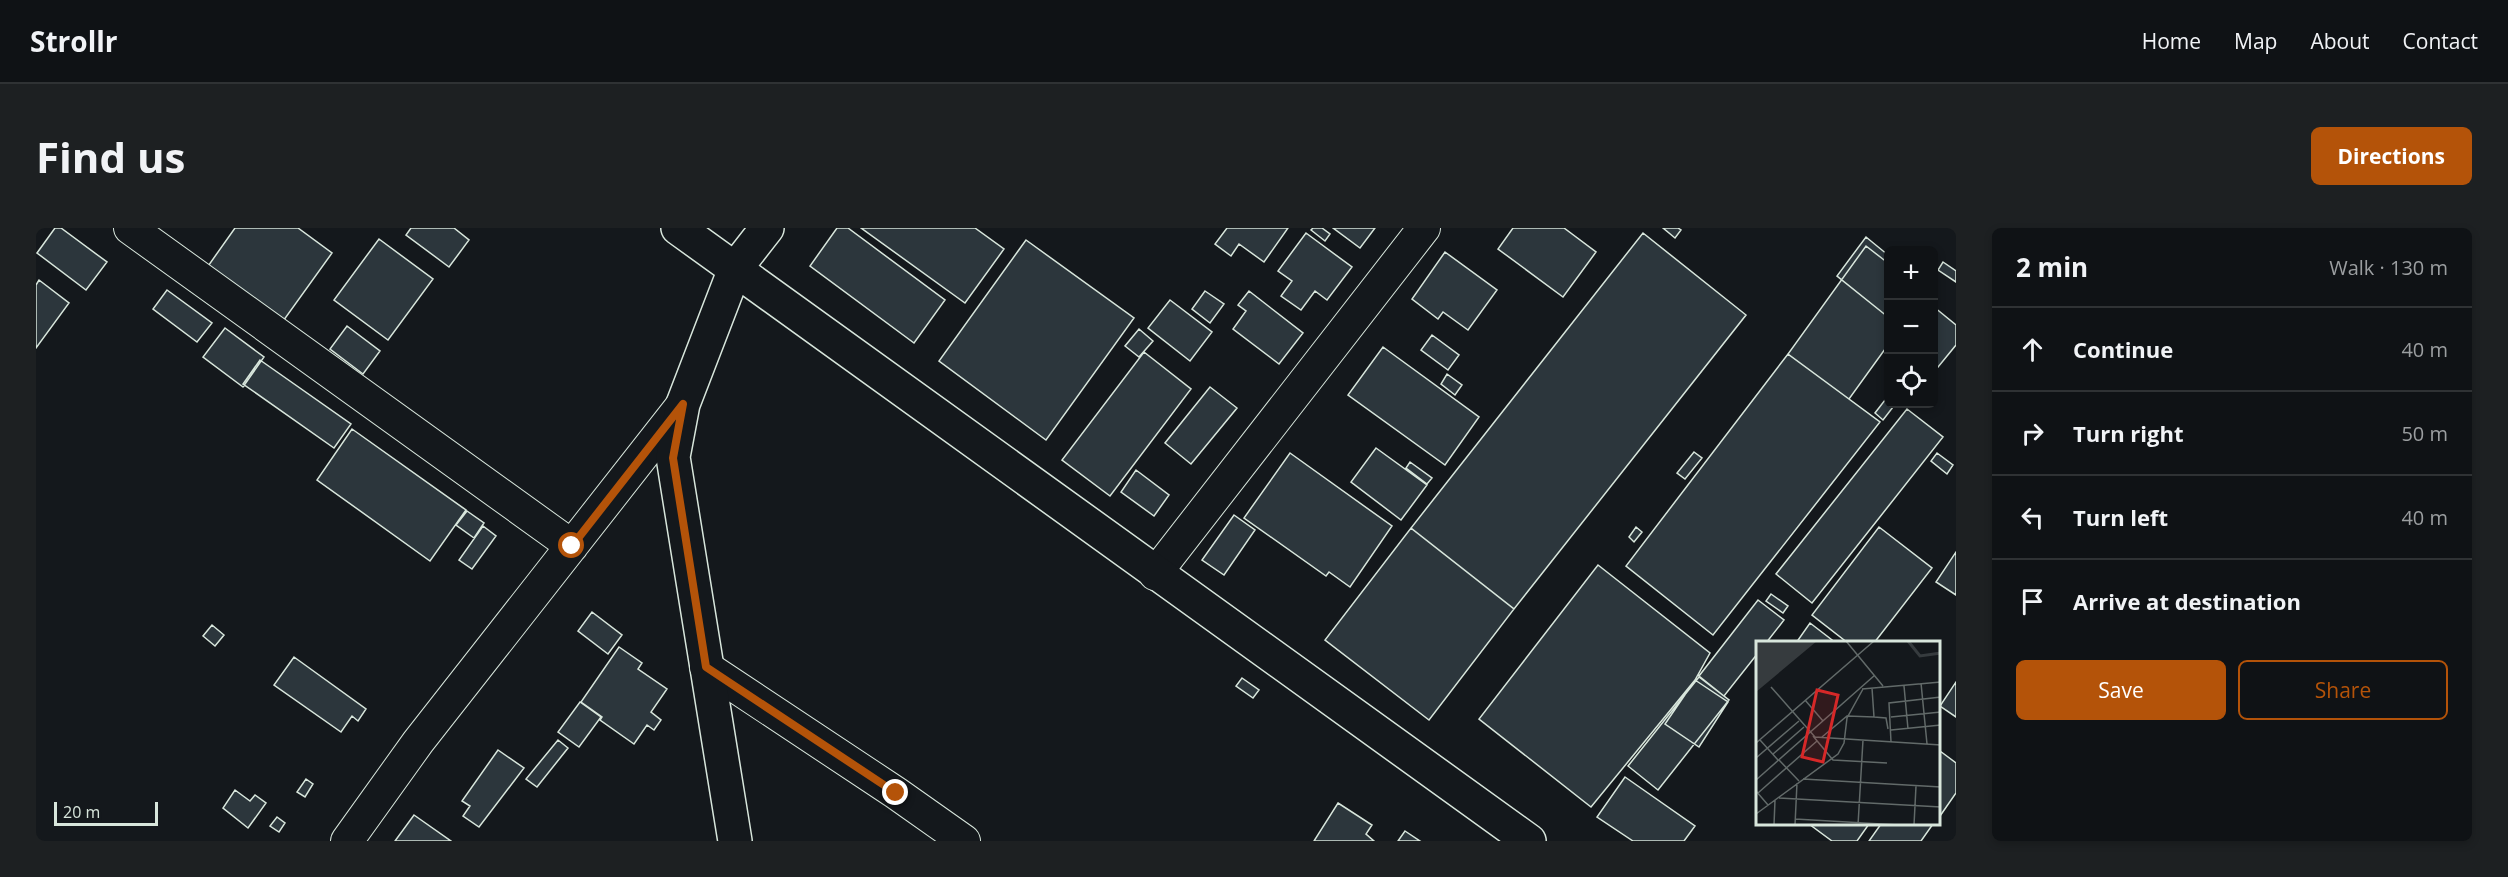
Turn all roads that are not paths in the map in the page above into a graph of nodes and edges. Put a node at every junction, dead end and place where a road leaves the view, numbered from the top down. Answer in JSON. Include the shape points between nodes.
{"nodes":[{"id":1,"x":130,"y":228,"type":"edge"},
{"id":2,"x":678,"y":228,"type":"edge"},
{"id":3,"x":767,"y":228,"type":"edge"},
{"id":4,"x":1424,"y":228,"type":"edge"},
{"id":5,"x":735,"y":269,"type":"junction"},
{"id":6,"x":683,"y":404,"type":"junction"},
{"id":7,"x":572,"y":546,"type":"junction"},
{"id":8,"x":1155,"y":574,"type":"junction"},
{"id":9,"x":706,"y":667,"type":"junction"},
{"id":10,"x":347,"y":841,"type":"edge"},
{"id":11,"x":735,"y":841,"type":"edge"},
{"id":12,"x":964,"y":841,"type":"edge"},
{"id":13,"x":1529,"y":841,"type":"edge"}],
"edges":[{"from":1,"to":7,"type":"street"},
{"from":2,"to":5,"type":"street"},
{"from":3,"to":5,"type":"street"},
{"from":4,"to":8,"type":"street"},
{"from":5,"to":6,"type":"street"},
{"from":5,"to":8,"type":"street"},
{"from":6,"to":7,"type":"street"},
{"from":6,"to":9,"type":"street","via":[[673,458]]},
{"from":7,"to":10,"type":"street","via":[[418,742]]},
{"from":8,"to":13,"type":"street"},
{"from":9,"to":11,"type":"street"},
{"from":9,"to":12,"type":"street"}]}
